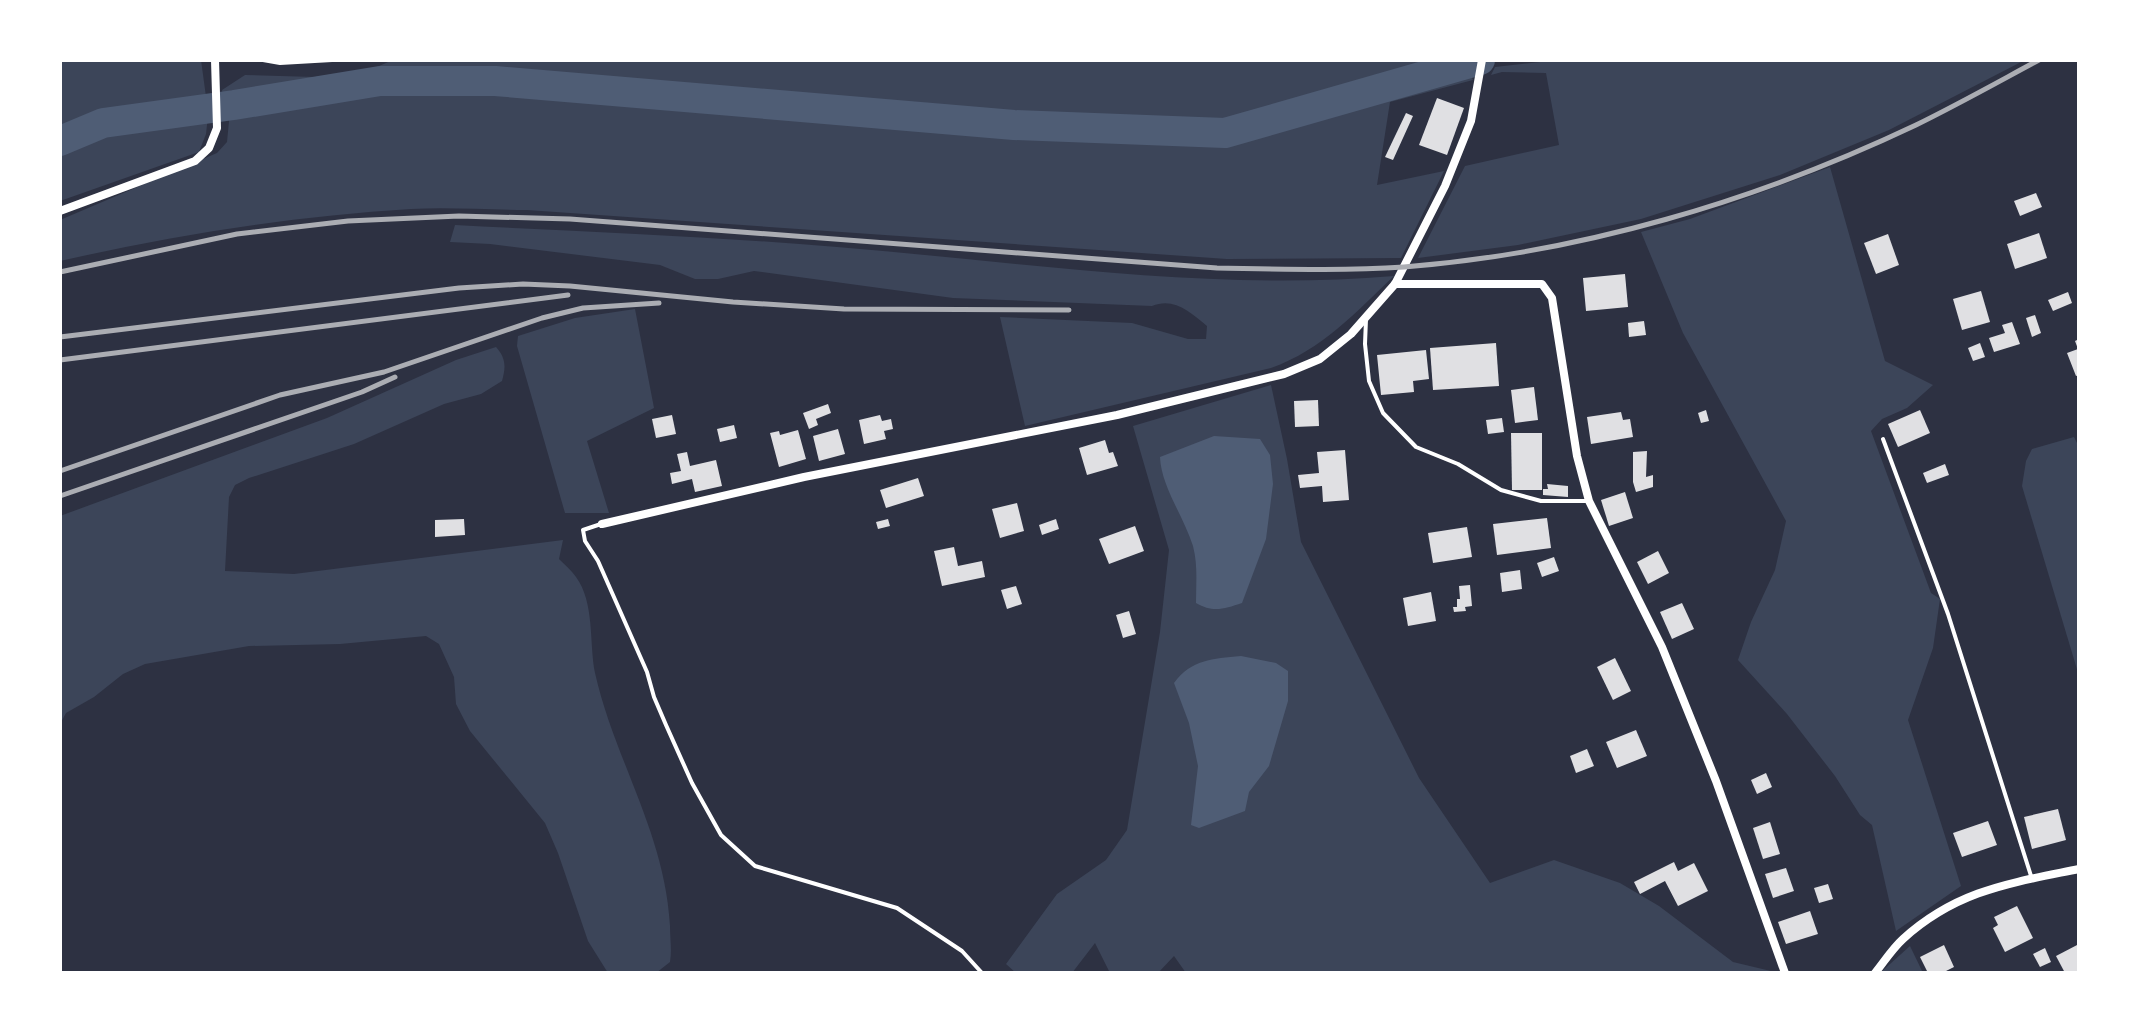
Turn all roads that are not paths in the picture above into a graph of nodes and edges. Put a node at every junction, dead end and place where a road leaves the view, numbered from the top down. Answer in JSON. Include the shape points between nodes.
{"nodes":[{"id":1,"x":215,"y":60,"type":"edge"},
{"id":2,"x":263,"y":60,"type":"edge"},
{"id":3,"x":332,"y":60,"type":"edge"},
{"id":4,"x":1482,"y":60,"type":"edge"},
{"id":5,"x":60,"y":211,"type":"edge"},
{"id":6,"x":1395,"y":284,"type":"junction"},
{"id":7,"x":1366,"y":317,"type":"junction"},
{"id":8,"x":1883,"y":439,"type":"dead end"},
{"id":9,"x":1589,"y":501,"type":"junction"},
{"id":10,"x":602,"y":524,"type":"joint"},
{"id":11,"x":2079,"y":869,"type":"edge"},
{"id":12,"x":2032,"y":879,"type":"junction"},
{"id":13,"x":982,"y":973,"type":"edge"},
{"id":14,"x":1785,"y":973,"type":"edge"},
{"id":15,"x":1875,"y":973,"type":"edge"}],
"edges":[{"from":1,"to":5,"type":"street","via":[[218,118],[209,148],[195,161]]},
{"from":2,"to":3,"type":"lane"},
{"from":4,"to":6,"type":"street","via":[[1471,121]]},
{"from":6,"to":7,"type":"street"},
{"from":6,"to":9,"type":"street","via":[[1542,284],[1552,298]]},
{"from":7,"to":9,"type":"lane","via":[[1369,381],[1383,413],[1416,447],[1501,490],[1541,501]]},
{"from":7,"to":10,"type":"street","via":[[1320,359],[1284,374],[1117,415],[804,477]]},
{"from":8,"to":12,"type":"lane","via":[[1948,614]]},
{"from":9,"to":14,"type":"street","via":[[1662,647]]},
{"from":10,"to":13,"type":"lane","via":[[583,530],[585,541],[692,783],[721,835],[755,866],[897,908],[962,951]]},
{"from":11,"to":12,"type":"street"},
{"from":12,"to":15,"type":"street","via":[[1987,889],[1944,908],[1901,940]]}]}
